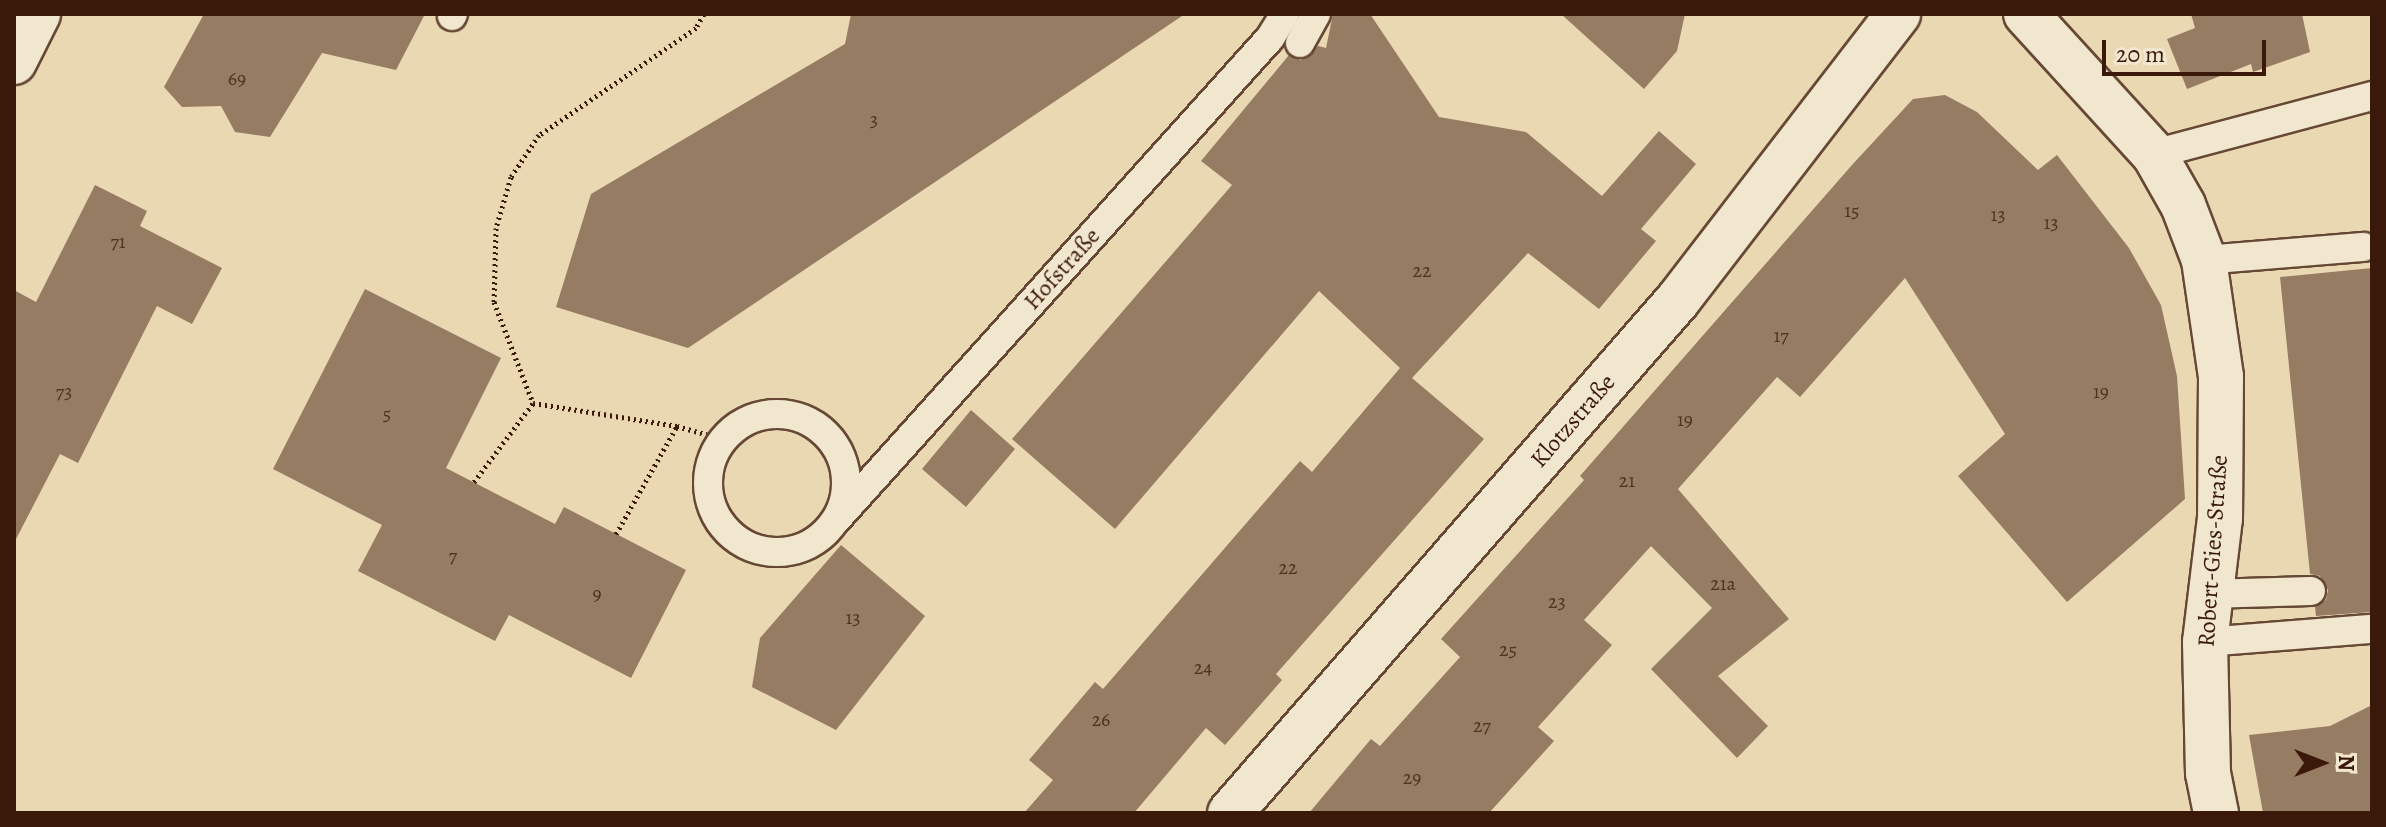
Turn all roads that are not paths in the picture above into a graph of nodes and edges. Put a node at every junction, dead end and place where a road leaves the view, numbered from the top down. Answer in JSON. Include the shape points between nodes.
{"nodes":[{"id":1,"x":38,"y":14,"type":"edge"},
{"id":2,"x":1285,"y":14,"type":"edge"},
{"id":3,"x":1316,"y":14,"type":"edge"},
{"id":4,"x":1898,"y":14,"type":"edge"},
{"id":5,"x":2026,"y":14,"type":"edge"},
{"id":6,"x":1300,"y":43,"type":"dead end"},
{"id":7,"x":14,"y":62,"type":"edge"},
{"id":8,"x":2372,"y":96,"type":"edge"},
{"id":9,"x":2154,"y":154,"type":"junction"},
{"id":10,"x":2363,"y":247,"type":"dead end"},
{"id":11,"x":2204,"y":260,"type":"junction"},
{"id":12,"x":835,"y":521,"type":"junction"},
{"id":13,"x":2311,"y":591,"type":"dead end"},
{"id":14,"x":2207,"y":594,"type":"junction"},
{"id":15,"x":2372,"y":629,"type":"edge"},
{"id":16,"x":2205,"y":642,"type":"junction"},
{"id":17,"x":1230,"y":813,"type":"edge"},
{"id":18,"x":2216,"y":813,"type":"edge"}],
"edges":[{"from":1,"to":7,"type":"main road"},
{"from":2,"to":12,"type":"lane","name":"Hofstraße","via":[[1270,38]]},
{"from":3,"to":6,"type":"lane"},
{"from":4,"to":17,"type":"main road","name":"Klotzstraße","via":[[1678,300]]},
{"from":5,"to":9,"type":"main road","name":"Robert-Gies-Straße"},
{"from":8,"to":9,"type":"lane"},
{"from":9,"to":11,"type":"main road","name":"Robert-Gies-Straße","via":[[2183,205]]},
{"from":10,"to":11,"type":"lane"},
{"from":11,"to":14,"type":"main road","name":"Robert-Gies-Straße","via":[[2221,377],[2220,518]]},
{"from":12,"to":12,"type":"lane","name":"Hofstraße","via":[[800,548],[756,549],[736,539],[711,503],[712,459],[723,439],[762,414],[785,413],[817,427],[840,453],[846,476]]},
{"from":13,"to":14,"type":"lane"},
{"from":14,"to":16,"type":"main road","name":"Robert-Gies-Straße"},
{"from":15,"to":16,"type":"lane"},
{"from":16,"to":18,"type":"main road","name":"Robert-Gies-Straße","via":[[2208,773]]}]}
